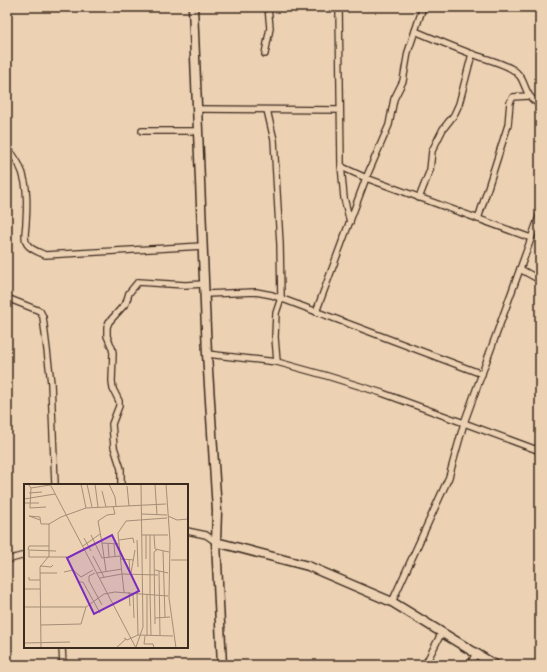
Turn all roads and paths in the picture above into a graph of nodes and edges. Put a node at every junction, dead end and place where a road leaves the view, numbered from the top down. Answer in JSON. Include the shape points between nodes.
{"nodes":[{"id":1,"x":194,"y":7,"type":"edge"},
{"id":2,"x":268,"y":7,"type":"edge"},
{"id":3,"x":339,"y":7,"type":"edge"},
{"id":4,"x":423,"y":7,"type":"edge"},
{"id":5,"x":415,"y":31,"type":"junction"},
{"id":6,"x":265,"y":54,"type":"dead end"},
{"id":7,"x":472,"y":54,"type":"junction"},
{"id":8,"x":528,"y":96,"type":"junction"},
{"id":9,"x":540,"y":104,"type":"edge"},
{"id":10,"x":198,"y":109,"type":"junction"},
{"id":11,"x":267,"y":110,"type":"junction"},
{"id":12,"x":340,"y":110,"type":"junction"},
{"id":13,"x":142,"y":131,"type":"dead end"},
{"id":14,"x":199,"y":131,"type":"junction"},
{"id":15,"x":7,"y":148,"type":"edge"},
{"id":16,"x":341,"y":165,"type":"junction"},
{"id":17,"x":366,"y":178,"type":"junction"},
{"id":18,"x":419,"y":198,"type":"junction"},
{"id":19,"x":540,"y":214,"type":"edge"},
{"id":20,"x":478,"y":219,"type":"junction"},
{"id":21,"x":350,"y":222,"type":"junction"},
{"id":22,"x":531,"y":238,"type":"junction"},
{"id":23,"x":203,"y":246,"type":"junction"},
{"id":24,"x":520,"y":269,"type":"junction"},
{"id":25,"x":540,"y":280,"type":"edge"},
{"id":26,"x":205,"y":284,"type":"junction"},
{"id":27,"x":205,"y":294,"type":"junction"},
{"id":28,"x":7,"y":298,"type":"edge"},
{"id":29,"x":281,"y":298,"type":"junction"},
{"id":30,"x":316,"y":312,"type":"junction"},
{"id":31,"x":207,"y":354,"type":"junction"},
{"id":32,"x":277,"y":362,"type":"junction"},
{"id":33,"x":482,"y":374,"type":"junction"},
{"id":34,"x":464,"y":423,"type":"junction"},
{"id":35,"x":540,"y":443,"type":"edge"},
{"id":36,"x":539,"y":451,"type":"edge"},
{"id":37,"x":55,"y":484,"type":"edge"},
{"id":38,"x":121,"y":484,"type":"edge"},
{"id":39,"x":188,"y":532,"type":"edge"},
{"id":40,"x":216,"y":542,"type":"junction"},
{"id":41,"x":24,"y":555,"type":"edge"},
{"id":42,"x":7,"y":560,"type":"edge"},
{"id":43,"x":392,"y":602,"type":"junction"},
{"id":44,"x":442,"y":632,"type":"junction"},
{"id":45,"x":62,"y":648,"type":"edge"},
{"id":46,"x":476,"y":653,"type":"junction"},
{"id":47,"x":63,"y":665,"type":"edge"},
{"id":48,"x":222,"y":665,"type":"edge"},
{"id":49,"x":425,"y":665,"type":"edge"},
{"id":50,"x":470,"y":665,"type":"edge"},
{"id":51,"x":495,"y":665,"type":"edge"}],
"edges":[{"from":1,"to":10,"type":"main road"},
{"from":2,"to":6,"type":"street","via":[[270,28]]},
{"from":3,"to":12,"type":"street"},
{"from":4,"to":5,"type":"street"},
{"from":5,"to":7,"type":"street"},
{"from":5,"to":17,"type":"street","via":[[403,80],[394,99],[389,125]]},
{"from":7,"to":8,"type":"street","via":[[514,70],[521,76]]},
{"from":7,"to":18,"type":"street","via":[[459,104],[432,151],[430,170]]},
{"from":8,"to":9,"type":"street"},
{"from":8,"to":20,"type":"street","via":[[513,97],[510,102],[508,125]]},
{"from":10,"to":11,"type":"street"},
{"from":10,"to":14,"type":"main road"},
{"from":11,"to":12,"type":"street"},
{"from":11,"to":29,"type":"street","via":[[274,140]]},
{"from":12,"to":16,"type":"street"},
{"from":13,"to":14,"type":"street"},
{"from":14,"to":23,"type":"main road"},
{"from":15,"to":23,"type":"street","via":[[15,156],[27,188],[25,235],[27,244],[35,251],[45,255]]},
{"from":16,"to":17,"type":"street"},
{"from":16,"to":21,"type":"street","via":[[344,198]]},
{"from":17,"to":18,"type":"street"},
{"from":17,"to":21,"type":"street"},
{"from":18,"to":20,"type":"street"},
{"from":19,"to":22,"type":"street"},
{"from":20,"to":22,"type":"street"},
{"from":21,"to":30,"type":"street"},
{"from":22,"to":24,"type":"street"},
{"from":23,"to":26,"type":"main road"},
{"from":24,"to":25,"type":"street"},
{"from":24,"to":33,"type":"street"},
{"from":26,"to":27,"type":"main road"},
{"from":26,"to":38,"type":"street","via":[[138,282],[129,293],[126,303],[109,322],[107,336],[112,348],[113,389],[119,402],[112,424],[114,447],[121,470]]},
{"from":27,"to":29,"type":"street","via":[[256,292]]},
{"from":27,"to":31,"type":"main road"},
{"from":28,"to":37,"type":"street","via":[[40,311],[43,317],[51,383]]},
{"from":29,"to":30,"type":"street"},
{"from":29,"to":32,"type":"street","via":[[276,313]]},
{"from":30,"to":33,"type":"street"},
{"from":31,"to":32,"type":"street"},
{"from":31,"to":40,"type":"main road","via":[[217,511]]},
{"from":32,"to":34,"type":"street","via":[[324,374]]},
{"from":33,"to":34,"type":"street"},
{"from":34,"to":36,"type":"street"},
{"from":34,"to":43,"type":"street","via":[[449,477]]},
{"from":35,"to":36,"type":"street"},
{"from":39,"to":40,"type":"street","via":[[206,535]]},
{"from":40,"to":43,"type":"main road","via":[[308,566]]},
{"from":40,"to":48,"type":"main road"},
{"from":41,"to":42,"type":"street"},
{"from":43,"to":44,"type":"main road"},
{"from":44,"to":46,"type":"main road"},
{"from":44,"to":49,"type":"street"},
{"from":45,"to":47,"type":"street"},
{"from":46,"to":50,"type":"street"},
{"from":46,"to":51,"type":"main road"}]}
